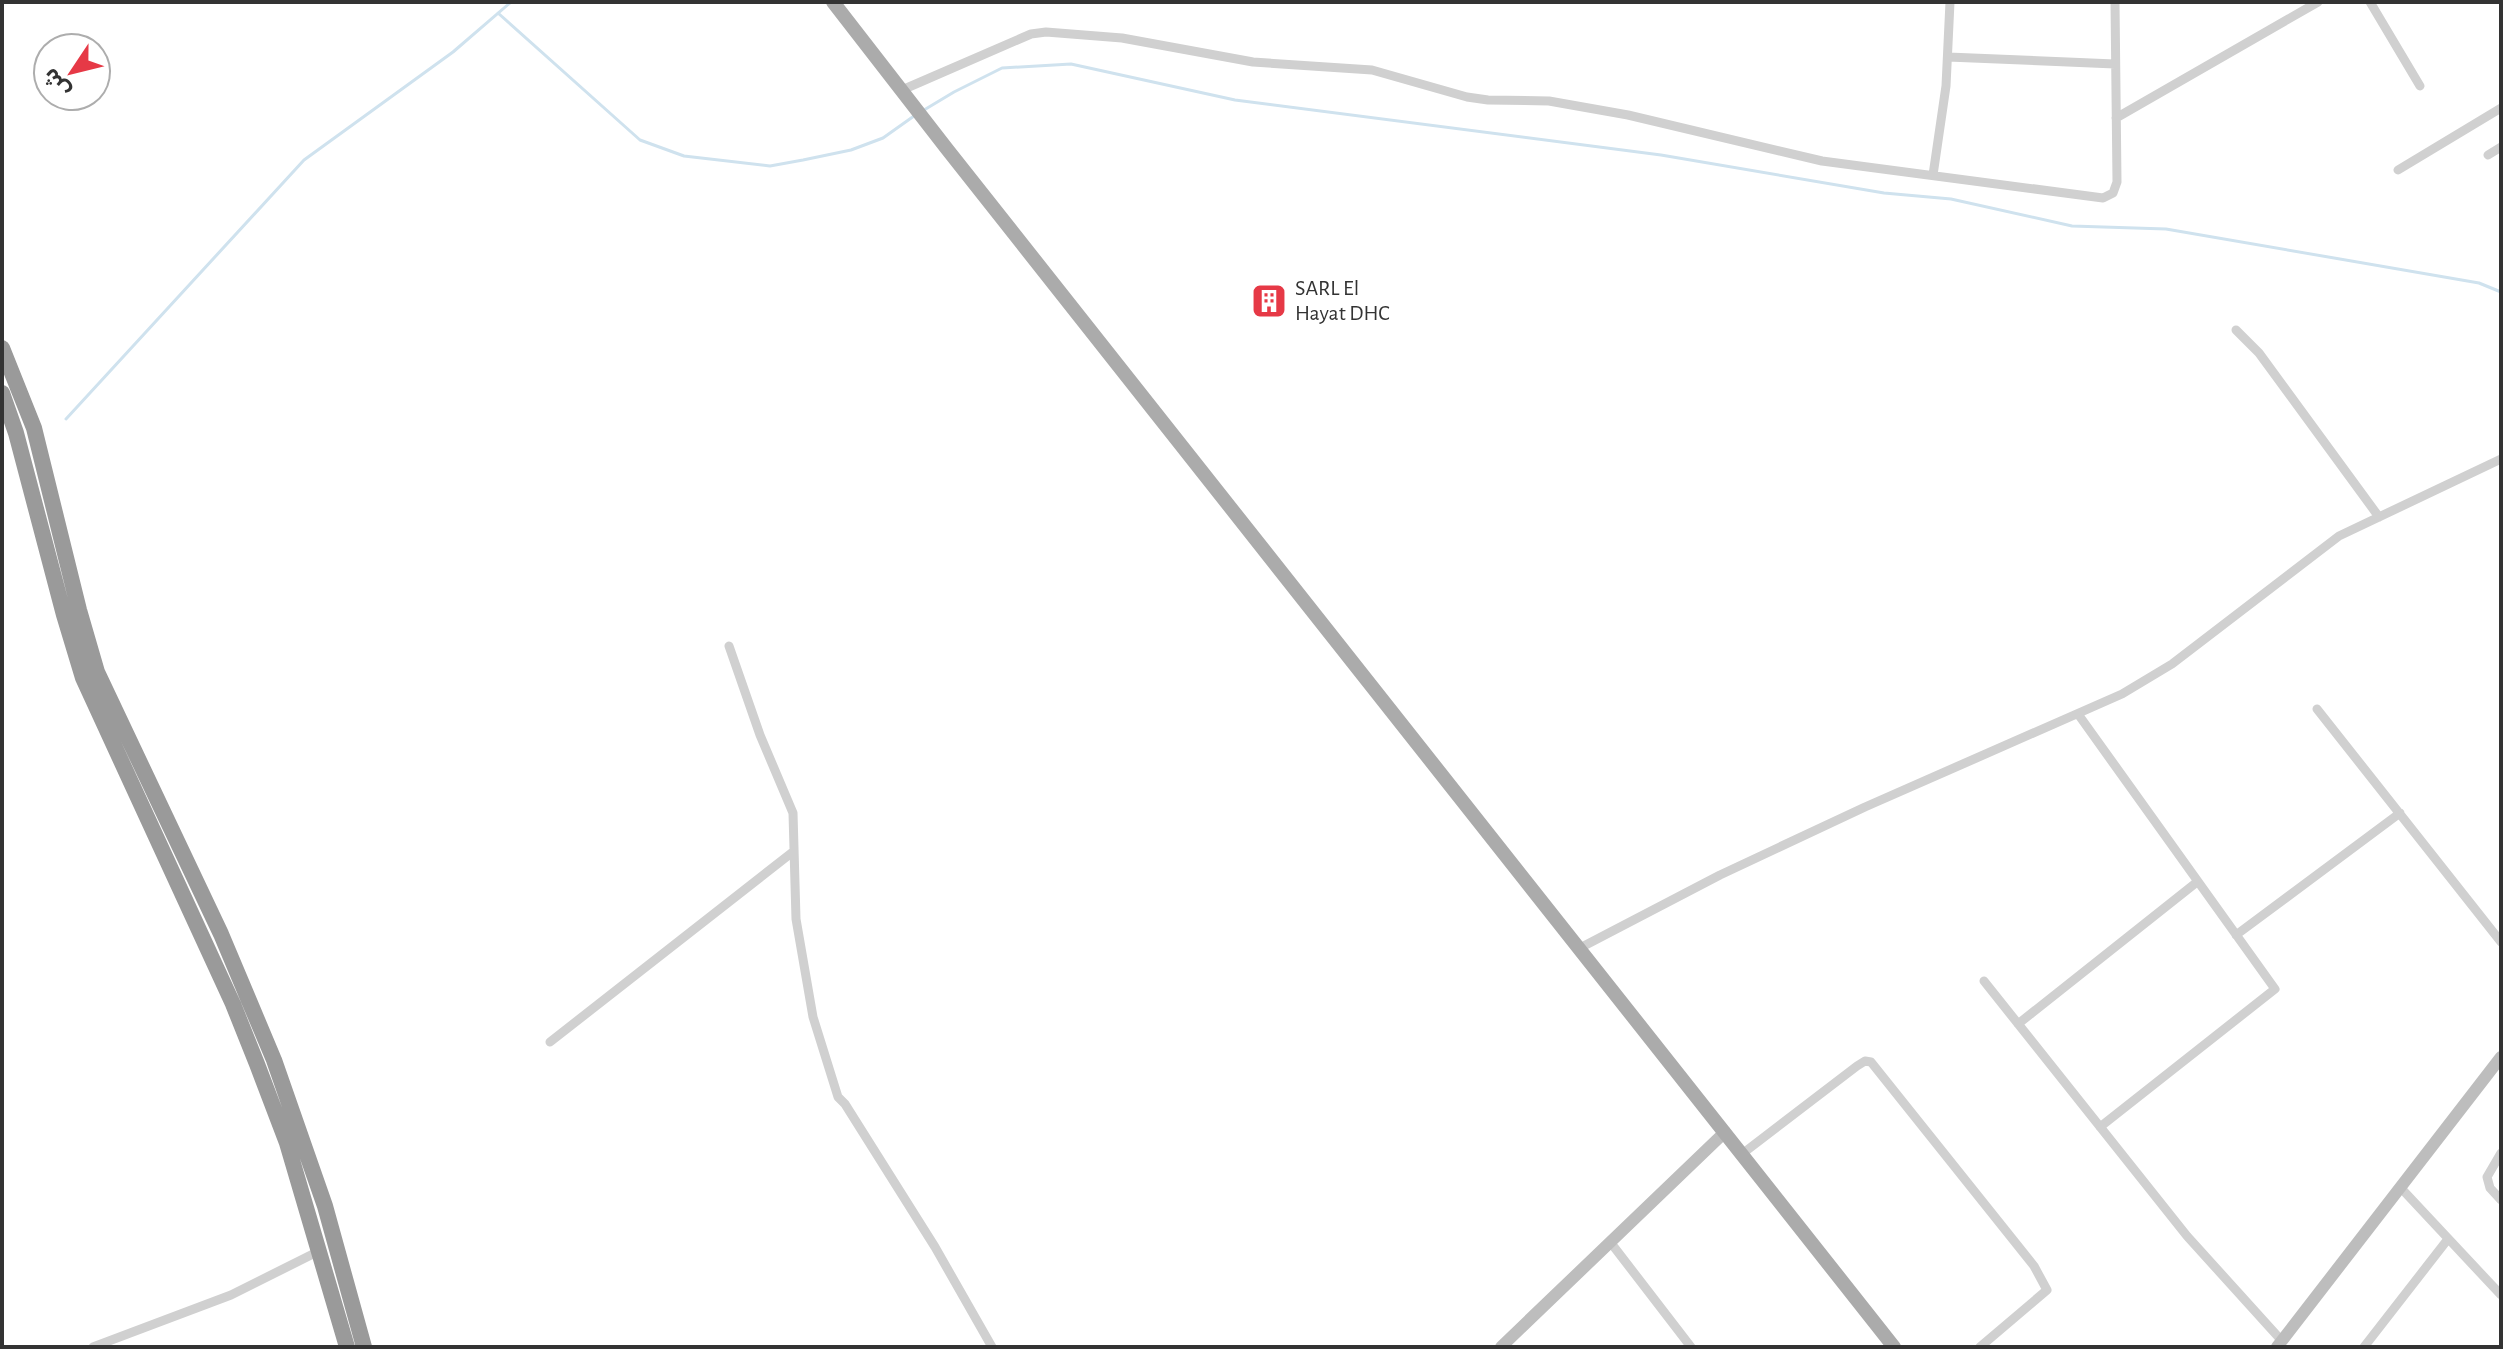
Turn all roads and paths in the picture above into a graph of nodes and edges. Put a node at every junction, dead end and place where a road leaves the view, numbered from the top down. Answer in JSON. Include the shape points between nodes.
{"nodes":[{"id":1,"x":833,"y":2,"type":"edge"},
{"id":2,"x":1950,"y":2,"type":"edge"},
{"id":3,"x":2115,"y":2,"type":"edge"},
{"id":4,"x":2318,"y":2,"type":"edge"},
{"id":5,"x":2370,"y":2,"type":"edge"},
{"id":6,"x":1948,"y":57,"type":"junction"},
{"id":7,"x":2115,"y":64,"type":"junction"},
{"id":8,"x":2420,"y":86,"type":"dead end"},
{"id":9,"x":902,"y":90,"type":"junction"},
{"id":10,"x":2501,"y":108,"type":"edge"},
{"id":11,"x":2116,"y":118,"type":"junction"},
{"id":12,"x":2501,"y":147,"type":"edge"},
{"id":13,"x":2488,"y":155,"type":"dead end"},
{"id":14,"x":2398,"y":170,"type":"dead end"},
{"id":15,"x":1933,"y":175,"type":"junction"},
{"id":16,"x":2236,"y":330,"type":"dead end"},
{"id":17,"x":2,"y":348,"type":"edge"},
{"id":18,"x":2,"y":393,"type":"edge"},
{"id":19,"x":2501,"y":459,"type":"edge"},
{"id":20,"x":2379,"y":517,"type":"junction"},
{"id":21,"x":729,"y":646,"type":"dead end"},
{"id":22,"x":2317,"y":709,"type":"dead end"},
{"id":23,"x":2078,"y":714,"type":"junction"},
{"id":24,"x":2400,"y":813,"type":"junction"},
{"id":25,"x":794,"y":851,"type":"junction"},
{"id":26,"x":2197,"y":882,"type":"junction"},
{"id":27,"x":2236,"y":935,"type":"junction"},
{"id":28,"x":2501,"y":942,"type":"edge"},
{"id":29,"x":1578,"y":949,"type":"junction"},
{"id":30,"x":1984,"y":981,"type":"dead end"},
{"id":31,"x":2018,"y":1024,"type":"junction"},
{"id":32,"x":550,"y":1042,"type":"dead end"},
{"id":33,"x":2501,"y":1057,"type":"edge"},
{"id":34,"x":2100,"y":1127,"type":"junction"},
{"id":35,"x":1725,"y":1132,"type":"junction"},
{"id":36,"x":2501,"y":1153,"type":"edge"},
{"id":37,"x":1742,"y":1154,"type":"junction"},
{"id":38,"x":2400,"y":1187,"type":"junction"},
{"id":39,"x":2501,"y":1200,"type":"edge"},
{"id":40,"x":2448,"y":1239,"type":"junction"},
{"id":41,"x":1611,"y":1243,"type":"junction"},
{"id":42,"x":319,"y":1251,"type":"junction"},
{"id":43,"x":2501,"y":1295,"type":"edge"},
{"id":44,"x":2279,"y":1344,"type":"edge"},
{"id":45,"x":93,"y":1347,"type":"edge"},
{"id":46,"x":347,"y":1347,"type":"edge"},
{"id":47,"x":364,"y":1347,"type":"edge"},
{"id":48,"x":992,"y":1347,"type":"edge"},
{"id":49,"x":1501,"y":1347,"type":"edge"},
{"id":50,"x":1691,"y":1347,"type":"edge"},
{"id":51,"x":1894,"y":1347,"type":"edge"},
{"id":52,"x":1980,"y":1347,"type":"edge"},
{"id":53,"x":2364,"y":1347,"type":"edge"}],
"edges":[{"from":1,"to":9,"type":"main road"},
{"from":2,"to":6,"type":"street"},
{"from":3,"to":7,"type":"street"},
{"from":4,"to":11,"type":"street"},
{"from":5,"to":8,"type":"street"},
{"from":6,"to":7,"type":"street"},
{"from":6,"to":15,"type":"street"},
{"from":7,"to":11,"type":"street"},
{"from":9,"to":15,"type":"street","via":[[1031,34],[1077,34],[1148,41],[1253,62],[1372,70],[1467,97],[1549,101],[1683,126],[1822,161]]},
{"from":9,"to":29,"type":"main road"},
{"from":10,"to":14,"type":"street"},
{"from":11,"to":15,"type":"street","via":[[2117,186],[2107,197]]},
{"from":12,"to":13,"type":"street"},
{"from":16,"to":20,"type":"street","via":[[2259,353]]},
{"from":17,"to":47,"type":"highway","via":[[34,428],[97,672],[270,1047],[325,1206]]},
{"from":18,"to":42,"type":"highway","via":[[83,678],[238,1016],[287,1143]]},
{"from":19,"to":20,"type":"street"},
{"from":20,"to":23,"type":"street","via":[[2339,536],[2172,664]]},
{"from":21,"to":25,"type":"street","via":[[793,813]]},
{"from":22,"to":24,"type":"street"},
{"from":23,"to":26,"type":"street"},
{"from":23,"to":29,"type":"street","via":[[1734,868]]},
{"from":24,"to":27,"type":"street"},
{"from":24,"to":28,"type":"street"},
{"from":25,"to":32,"type":"street"},
{"from":25,"to":48,"type":"street","via":[[796,919],[813,1017],[838,1097]]},
{"from":26,"to":27,"type":"street"},
{"from":26,"to":31,"type":"street"},
{"from":27,"to":34,"type":"street","via":[[2275,989]]},
{"from":29,"to":35,"type":"main road"},
{"from":30,"to":31,"type":"street"},
{"from":31,"to":34,"type":"street"},
{"from":33,"to":38,"type":"street"},
{"from":34,"to":44,"type":"street"},
{"from":35,"to":37,"type":"main road"},
{"from":35,"to":41,"type":"street"},
{"from":36,"to":39,"type":"street","via":[[2487,1177]]},
{"from":37,"to":51,"type":"main road"},
{"from":37,"to":52,"type":"street","via":[[1857,1066],[1871,1062],[2034,1266],[2047,1290]]},
{"from":38,"to":40,"type":"street"},
{"from":38,"to":44,"type":"street"},
{"from":40,"to":43,"type":"street"},
{"from":40,"to":53,"type":"street"},
{"from":41,"to":49,"type":"street"},
{"from":41,"to":50,"type":"street"},
{"from":42,"to":45,"type":"street","via":[[231,1295]]},
{"from":42,"to":46,"type":"highway"}]}
